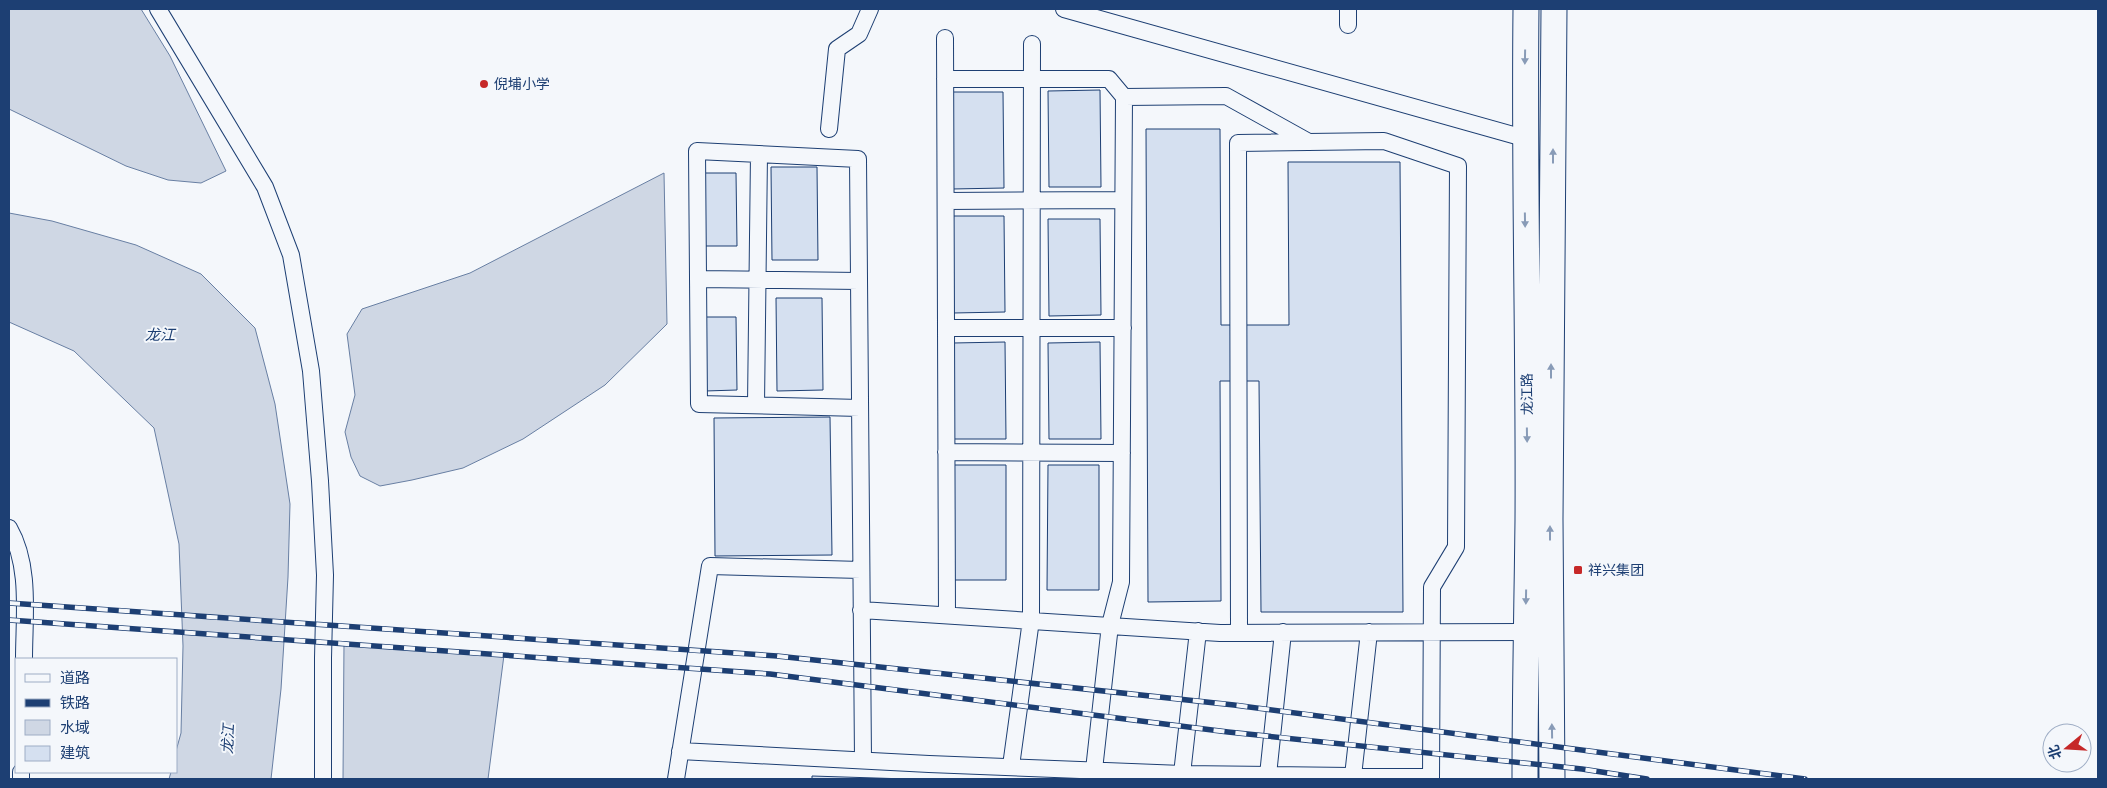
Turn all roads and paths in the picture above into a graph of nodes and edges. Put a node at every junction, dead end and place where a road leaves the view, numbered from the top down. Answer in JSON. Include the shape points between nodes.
{"nodes":[{"id":1,"x":158,"y":9,"type":"edge"},
{"id":2,"x":870,"y":9,"type":"edge"},
{"id":3,"x":1064,"y":9,"type":"edge"},
{"id":4,"x":1526,"y":9,"type":"edge"},
{"id":5,"x":1554,"y":9,"type":"edge"},
{"id":6,"x":945,"y":38,"type":"dead end"},
{"id":7,"x":1032,"y":44,"type":"dead end"},
{"id":8,"x":945,"y":79,"type":"junction"},
{"id":9,"x":1031,"y":79,"type":"junction"},
{"id":10,"x":1124,"y":97,"type":"junction"},
{"id":11,"x":829,"y":129,"type":"dead end"},
{"id":12,"x":1524,"y":138,"type":"junction"},
{"id":13,"x":1309,"y":142,"type":"junction"},
{"id":14,"x":758,"y":154,"type":"junction"},
{"id":15,"x":1031,"y":200,"type":"junction"},
{"id":16,"x":1123,"y":200,"type":"junction"},
{"id":17,"x":946,"y":201,"type":"junction"},
{"id":18,"x":698,"y":279,"type":"junction"},
{"id":19,"x":757,"y":279,"type":"junction"},
{"id":20,"x":859,"y":280,"type":"junction"},
{"id":21,"x":946,"y":328,"type":"junction"},
{"id":22,"x":1031,"y":328,"type":"junction"},
{"id":23,"x":1122,"y":328,"type":"junction"},
{"id":24,"x":756,"y":405,"type":"junction"},
{"id":25,"x":860,"y":408,"type":"junction"},
{"id":26,"x":946,"y":452,"type":"junction"},
{"id":27,"x":1031,"y":453,"type":"junction"},
{"id":28,"x":1122,"y":453,"type":"junction"},
{"id":29,"x":9,"y":528,"type":"edge"},
{"id":30,"x":861,"y":570,"type":"junction"},
{"id":31,"x":16,"y":580,"type":"edge"},
{"id":32,"x":861,"y":610,"type":"junction"},
{"id":33,"x":947,"y":615,"type":"junction"},
{"id":34,"x":1031,"y":620,"type":"junction"},
{"id":35,"x":1110,"y":625,"type":"junction"},
{"id":36,"x":1198,"y":631,"type":"junction"},
{"id":37,"x":1239,"y":632,"type":"junction"},
{"id":38,"x":1283,"y":632,"type":"junction"},
{"id":39,"x":1370,"y":632,"type":"junction"},
{"id":40,"x":1432,"y":632,"type":"junction"},
{"id":41,"x":1525,"y":632,"type":"junction"},
{"id":42,"x":24,"y":658,"type":"edge"},
{"id":43,"x":680,"y":751,"type":"junction"},
{"id":44,"x":863,"y":760,"type":"junction"},
{"id":45,"x":1011,"y":766,"type":"junction"},
{"id":46,"x":929,"y":771,"type":"edge"},
{"id":47,"x":1093,"y":774,"type":"edge"},
{"id":48,"x":1182,"y":774,"type":"junction"},
{"id":49,"x":1258,"y":776,"type":"edge"},
{"id":50,"x":1353,"y":776,"type":"junction"},
{"id":51,"x":1430,"y":778,"type":"edge"},
{"id":52,"x":323,"y":779,"type":"edge"},
{"id":53,"x":676,"y":779,"type":"edge"},
{"id":54,"x":1525,"y":779,"type":"edge"},
{"id":55,"x":1552,"y":779,"type":"edge"}],
"edges":[{"from":1,"to":52,"type":"street","via":[[265,187],[291,255],[311,370],[320,481],[325,575]]},
{"from":2,"to":11,"type":"street","via":[[859,34],[836,49]]},
{"from":3,"to":12,"type":"street"},
{"from":4,"to":12,"type":"main road","name":"龙江路","one_way":true},
{"from":55,"to":5,"type":"main road","name":"龙江路","one_way":true,"via":[[1550,509]]},
{"from":6,"to":8,"type":"street"},
{"from":7,"to":9,"type":"street"},
{"from":8,"to":9,"type":"street"},
{"from":8,"to":17,"type":"street"},
{"from":9,"to":10,"type":"street","via":[[1109,79]]},
{"from":9,"to":15,"type":"street"},
{"from":10,"to":13,"type":"street","via":[[1226,96]]},
{"from":10,"to":16,"type":"street"},
{"from":12,"to":41,"type":"main road","name":"龙江路","one_way":true,"via":[[1528,520]]},
{"from":13,"to":37,"type":"street","via":[[1238,143]]},
{"from":13,"to":40,"type":"street","via":[[1384,141],[1458,166],[1456,547],[1432,587]]},
{"from":14,"to":18,"type":"street","via":[[697,151]]},
{"from":14,"to":19,"type":"street"},
{"from":14,"to":20,"type":"street","via":[[858,159]]},
{"from":15,"to":16,"type":"street"},
{"from":15,"to":17,"type":"street"},
{"from":15,"to":22,"type":"street"},
{"from":16,"to":23,"type":"street"},
{"from":17,"to":21,"type":"street"},
{"from":18,"to":19,"type":"street"},
{"from":18,"to":24,"type":"street","via":[[699,404]]},
{"from":19,"to":20,"type":"street"},
{"from":19,"to":24,"type":"street"},
{"from":20,"to":25,"type":"street"},
{"from":21,"to":22,"type":"street"},
{"from":21,"to":26,"type":"street"},
{"from":22,"to":23,"type":"street"},
{"from":22,"to":27,"type":"street"},
{"from":23,"to":28,"type":"street"},
{"from":24,"to":25,"type":"street"},
{"from":25,"to":30,"type":"street"},
{"from":26,"to":27,"type":"street"},
{"from":26,"to":33,"type":"street"},
{"from":27,"to":28,"type":"street"},
{"from":27,"to":34,"type":"street"},
{"from":28,"to":35,"type":"street","via":[[1121,582]]},
{"from":29,"to":31,"type":"street","via":[[16,541]]},
{"from":30,"to":32,"type":"street"},
{"from":30,"to":43,"type":"street","via":[[710,566]]},
{"from":31,"to":42,"type":"street"},
{"from":32,"to":33,"type":"street"},
{"from":32,"to":44,"type":"street"},
{"from":33,"to":34,"type":"street"},
{"from":34,"to":35,"type":"street"},
{"from":34,"to":45,"type":"street"},
{"from":35,"to":36,"type":"street"},
{"from":35,"to":47,"type":"street"},
{"from":36,"to":37,"type":"street"},
{"from":36,"to":48,"type":"street"},
{"from":37,"to":38,"type":"street"},
{"from":38,"to":39,"type":"street"},
{"from":38,"to":49,"type":"street"},
{"from":39,"to":40,"type":"street"},
{"from":39,"to":50,"type":"street"},
{"from":40,"to":41,"type":"street"},
{"from":40,"to":51,"type":"street"},
{"from":41,"to":54,"type":"main road","name":"龙江路"},
{"from":43,"to":44,"type":"street"},
{"from":43,"to":53,"type":"street"},
{"from":44,"to":46,"type":"street"},
{"from":45,"to":46,"type":"street"},
{"from":45,"to":47,"type":"street"},
{"from":47,"to":48,"type":"street"},
{"from":48,"to":49,"type":"street"},
{"from":49,"to":50,"type":"street"},
{"from":50,"to":51,"type":"street"}]}
